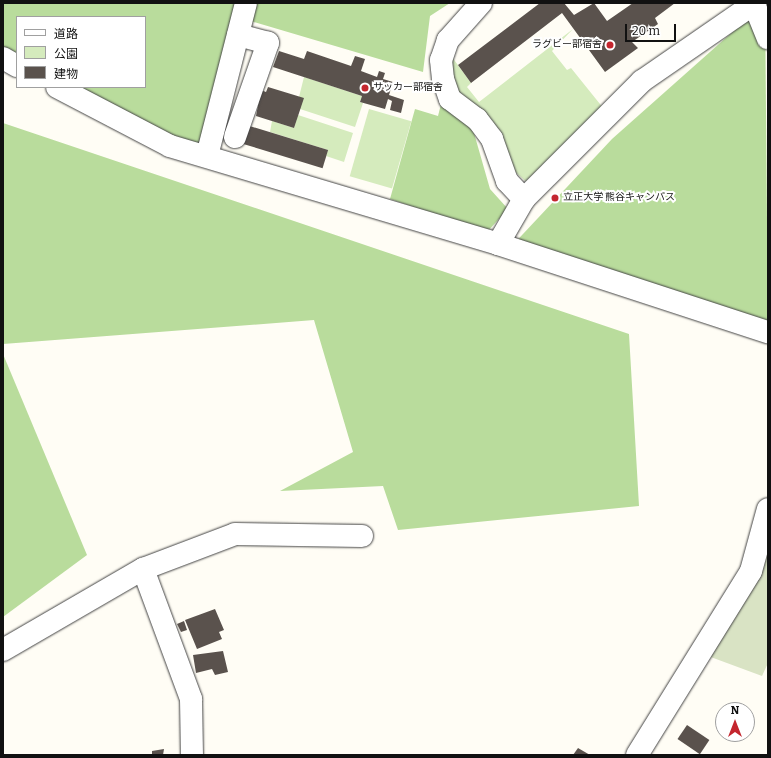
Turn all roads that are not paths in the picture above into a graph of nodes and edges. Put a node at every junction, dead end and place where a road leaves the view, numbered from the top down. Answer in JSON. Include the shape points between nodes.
{"nodes":[{"id":1,"x":246,"y":3,"type":"edge"},
{"id":2,"x":481,"y":3,"type":"edge"},
{"id":3,"x":755,"y":4,"type":"edge"},
{"id":4,"x":238,"y":35,"type":"junction"},
{"id":5,"x":768,"y":38,"type":"edge"},
{"id":6,"x":3,"y":58,"type":"edge"},
{"id":7,"x":16,"y":65,"type":"edge"},
{"id":8,"x":59,"y":88,"type":"edge"},
{"id":9,"x":235,"y":137,"type":"dead end"},
{"id":10,"x":208,"y":156,"type":"junction"},
{"id":11,"x":524,"y":199,"type":"junction"},
{"id":12,"x":498,"y":244,"type":"junction"},
{"id":13,"x":768,"y":332,"type":"edge"},
{"id":14,"x":768,"y":508,"type":"edge"},
{"id":15,"x":362,"y":536,"type":"dead end"},
{"id":16,"x":143,"y":569,"type":"junction"},
{"id":17,"x":3,"y":650,"type":"edge"},
{"id":18,"x":192,"y":755,"type":"edge"},
{"id":19,"x":637,"y":755,"type":"edge"}],
"edges":[{"from":1,"to":4,"type":"street"},
{"from":2,"to":11,"type":"street","via":[[448,40],[442,60],[443,79],[450,99],[477,119],[492,139],[507,181]]},
{"from":3,"to":5,"type":"street"},
{"from":3,"to":11,"type":"street","via":[[642,81]]},
{"from":4,"to":9,"type":"street","via":[[268,43]]},
{"from":4,"to":10,"type":"street"},
{"from":6,"to":7,"type":"street"},
{"from":8,"to":10,"type":"street","via":[[170,146]]},
{"from":10,"to":12,"type":"street"},
{"from":11,"to":12,"type":"street"},
{"from":12,"to":13,"type":"street"},
{"from":14,"to":19,"type":"street","via":[[752,570]]},
{"from":15,"to":16,"type":"street","via":[[235,534]]},
{"from":16,"to":17,"type":"street"},
{"from":16,"to":18,"type":"street","via":[[191,699]]}]}
